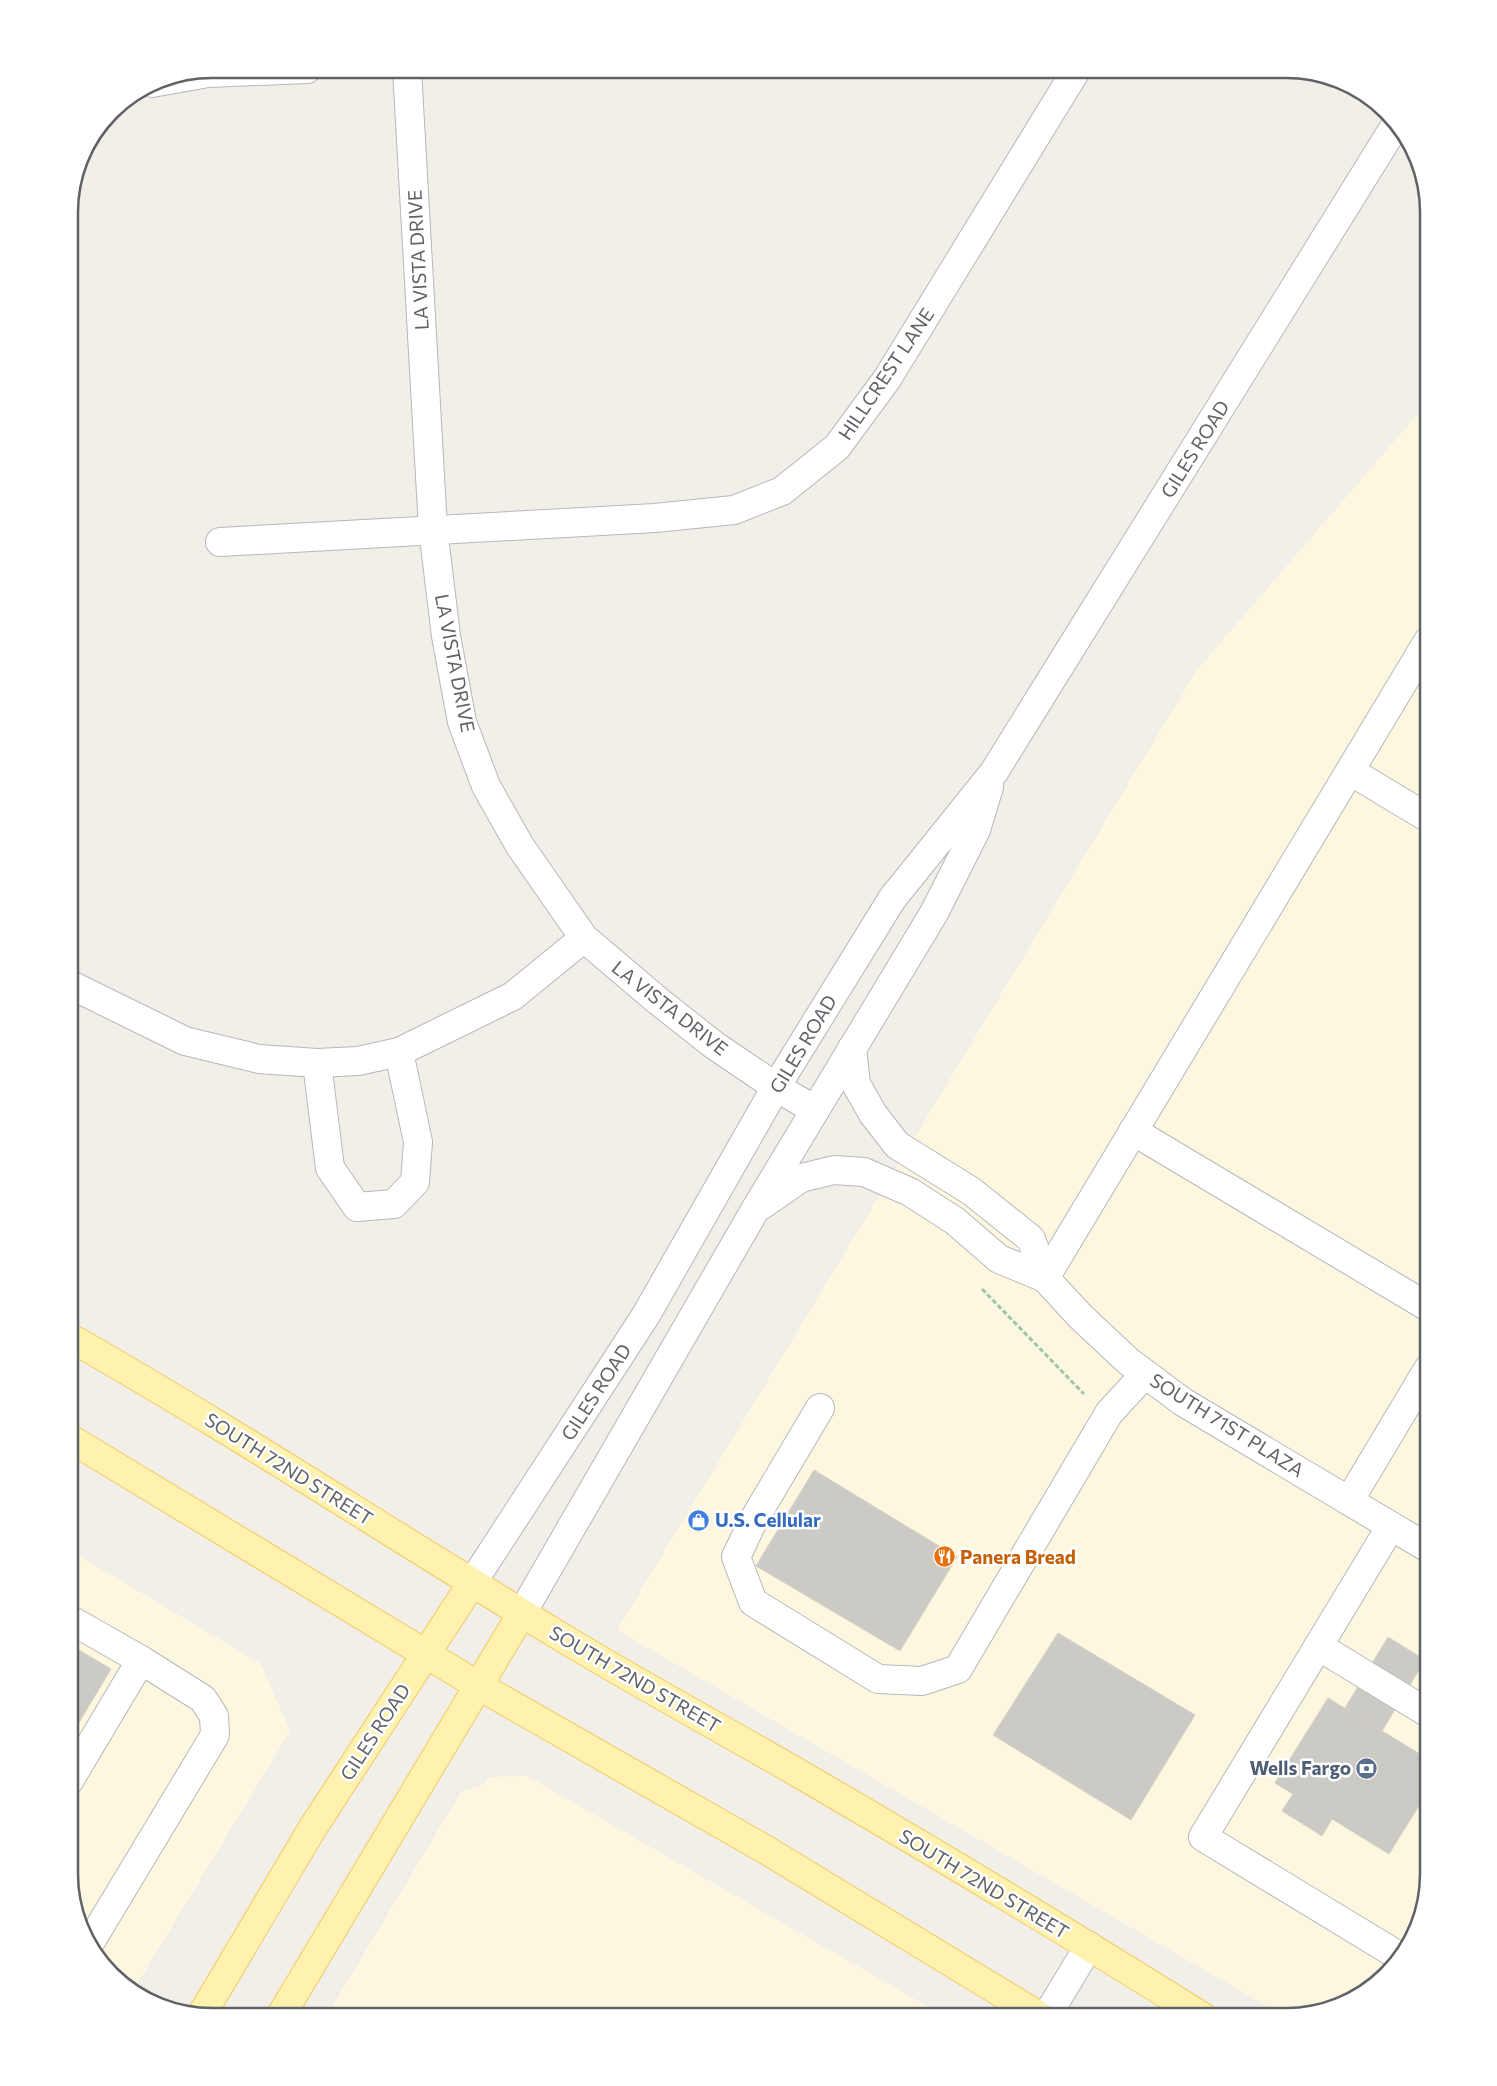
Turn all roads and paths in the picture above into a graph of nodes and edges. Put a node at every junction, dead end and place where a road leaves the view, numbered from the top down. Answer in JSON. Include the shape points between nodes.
{"nodes":[{"id":1,"x":408,"y":78,"type":"edge"},
{"id":2,"x":1071,"y":78,"type":"edge"},
{"id":3,"x":1393,"y":131,"type":"edge"},
{"id":4,"x":433,"y":529,"type":"junction"},
{"id":5,"x":220,"y":542,"type":"dead end"},
{"id":6,"x":1420,"y":655,"type":"edge"},
{"id":7,"x":1350,"y":771,"type":"junction"},
{"id":8,"x":994,"y":772,"type":"junction"},
{"id":9,"x":1420,"y":813,"type":"edge"},
{"id":10,"x":584,"y":938,"type":"junction"},
{"id":11,"x":78,"y":988,"type":"edge"},
{"id":12,"x":852,"y":1048,"type":"junction"},
{"id":13,"x":399,"y":1052,"type":"junction"},
{"id":14,"x":317,"y":1063,"type":"junction"},
{"id":15,"x":776,"y":1088,"type":"junction"},
{"id":16,"x":815,"y":1110,"type":"junction"},
{"id":17,"x":1133,"y":1131,"type":"junction"},
{"id":18,"x":754,"y":1210,"type":"junction"},
{"id":19,"x":1045,"y":1278,"type":"junction"},
{"id":20,"x":978,"y":1284,"type":"dead end"},
{"id":21,"x":1420,"y":1302,"type":"edge"},
{"id":22,"x":78,"y":1341,"type":"edge"},
{"id":23,"x":1145,"y":1374,"type":"junction"},
{"id":24,"x":1420,"y":1382,"type":"edge"},
{"id":25,"x":1090,"y":1400,"type":"dead end"},
{"id":26,"x":820,"y":1408,"type":"dead end"},
{"id":27,"x":78,"y":1443,"type":"edge"},
{"id":28,"x":1349,"y":1501,"type":"junction"},
{"id":29,"x":1391,"y":1526,"type":"junction"},
{"id":30,"x":1420,"y":1543,"type":"edge"},
{"id":31,"x":472,"y":1583,"type":"junction"},
{"id":32,"x":522,"y":1613,"type":"junction"},
{"id":33,"x":78,"y":1624,"type":"edge"},
{"id":34,"x":1318,"y":1646,"type":"junction"},
{"id":35,"x":425,"y":1654,"type":"junction"},
{"id":36,"x":141,"y":1660,"type":"junction"},
{"id":37,"x":478,"y":1686,"type":"junction"},
{"id":38,"x":1420,"y":1707,"type":"edge"},
{"id":39,"x":78,"y":1766,"type":"edge"},
{"id":40,"x":93,"y":1937,"type":"edge"},
{"id":41,"x":1090,"y":1946,"type":"junction"},
{"id":42,"x":1394,"y":1953,"type":"edge"},
{"id":43,"x":206,"y":2008,"type":"edge"},
{"id":44,"x":285,"y":2008,"type":"edge"},
{"id":45,"x":1027,"y":2008,"type":"edge"},
{"id":46,"x":1052,"y":2008,"type":"edge"},
{"id":47,"x":1189,"y":2008,"type":"edge"}],
"edges":[{"from":1,"to":4,"type":"street","name":"LA VISTA DRIVE"},
{"from":2,"to":4,"type":"street","name":"HILLCREST LANE","via":[[887,379],[837,447],[782,491],[734,510],[655,518]]},
{"from":3,"to":8,"type":"street","name":"GILES ROAD"},
{"from":4,"to":5,"type":"street","name":"HILLCREST LANE"},
{"from":4,"to":10,"type":"street","name":"LA VISTA DRIVE","via":[[446,636],[462,722],[486,786],[515,837]]},
{"from":6,"to":7,"type":"street"},
{"from":7,"to":9,"type":"street"},
{"from":7,"to":17,"type":"street"},
{"from":8,"to":12,"type":"street","name":"GILES ROAD","via":[[976,830],[934,913]]},
{"from":8,"to":15,"type":"street","name":"GILES ROAD","via":[[892,900]]},
{"from":10,"to":13,"type":"street","via":[[512,996]]},
{"from":10,"to":15,"type":"street","name":"LA VISTA DRIVE","via":[[685,1022]]},
{"from":11,"to":14,"type":"street","via":[[185,1041],[259,1059]]},
{"from":12,"to":16,"type":"street","name":"GILES ROAD"},
{"from":12,"to":19,"type":"street","name":"SOUTH 71ST PLAZA","via":[[856,1084],[873,1114],[897,1144],[971,1191],[1031,1239]]},
{"from":13,"to":14,"type":"street","via":[[358,1061]]},
{"from":13,"to":14,"type":"street","via":[[418,1142],[415,1182],[394,1204],[357,1207],[330,1168]]},
{"from":15,"to":16,"type":"street","name":"LA VISTA DRIVE"},
{"from":15,"to":31,"type":"street","name":"GILES ROAD","via":[[646,1315]]},
{"from":16,"to":18,"type":"street","name":"GILES ROAD"},
{"from":17,"to":19,"type":"street"},
{"from":17,"to":21,"type":"street"},
{"from":18,"to":19,"type":"street","name":"SOUTH 71ST PLAZA","via":[[800,1178],[834,1170],[864,1172],[910,1192],[955,1221],[999,1259]]},
{"from":18,"to":32,"type":"street","name":"GILES ROAD"},
{"from":19,"to":23,"type":"street","name":"SOUTH 71ST PLAZA","via":[[1080,1316]]},
{"from":20,"to":25,"type":"path"},
{"from":22,"to":31,"type":"main road","name":"SOUTH 72ND STREET","via":[[174,1396]]},
{"from":23,"to":26,"type":"street","via":[[1109,1413],[958,1669],[922,1681],[878,1679],[753,1602],[736,1558],[753,1521]]},
{"from":23,"to":28,"type":"street","name":"SOUTH 71ST PLAZA","via":[[1183,1402]]},
{"from":24,"to":28,"type":"street"},
{"from":27,"to":35,"type":"main road"},
{"from":28,"to":29,"type":"street","name":"SOUTH 71ST PLAZA"},
{"from":29,"to":30,"type":"street","name":"SOUTH 71ST PLAZA"},
{"from":29,"to":34,"type":"street"},
{"from":31,"to":32,"type":"main road","name":"SOUTH 72ND STREET"},
{"from":31,"to":35,"type":"main road","name":"GILES ROAD"},
{"from":32,"to":37,"type":"main road","name":"GILES ROAD"},
{"from":32,"to":41,"type":"main road","name":"SOUTH 72ND STREET"},
{"from":33,"to":36,"type":"street"},
{"from":34,"to":38,"type":"street"},
{"from":34,"to":42,"type":"street","via":[[1203,1837]]},
{"from":35,"to":37,"type":"main road"},
{"from":35,"to":43,"type":"main road","name":"GILES ROAD","via":[[312,1829]]},
{"from":36,"to":39,"type":"street"},
{"from":36,"to":40,"type":"street","via":[[203,1699],[214,1716],[215,1735]]},
{"from":37,"to":44,"type":"main road","name":"GILES ROAD"},
{"from":37,"to":45,"type":"main road","via":[[768,1851]]},
{"from":41,"to":46,"type":"street"},
{"from":41,"to":47,"type":"main road","name":"SOUTH 72ND STREET"}]}
